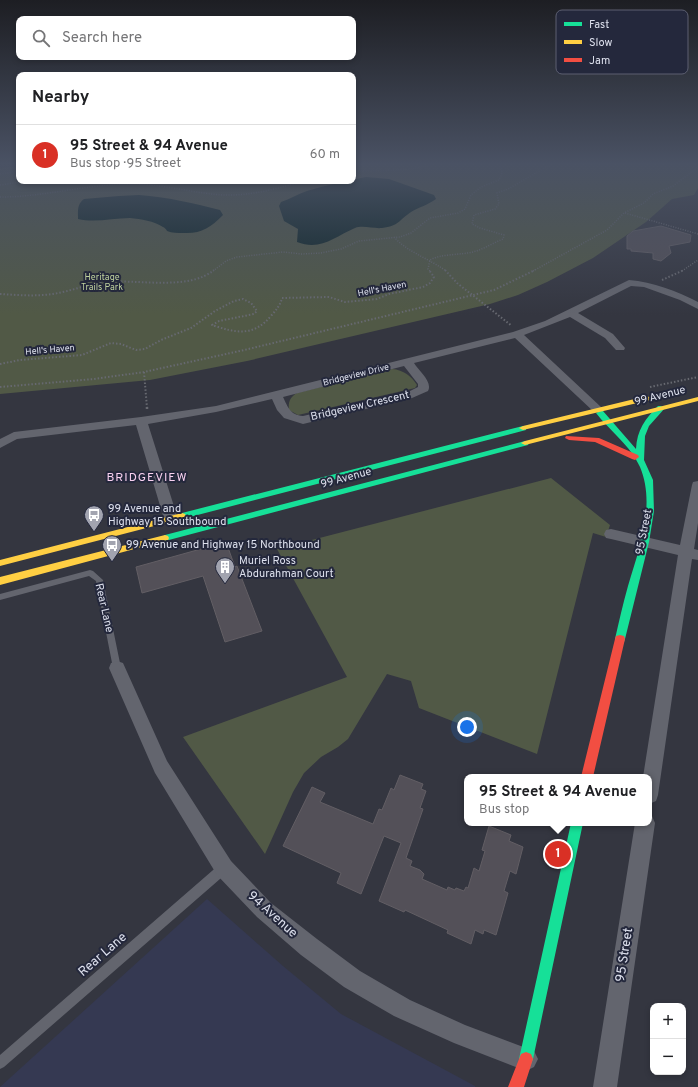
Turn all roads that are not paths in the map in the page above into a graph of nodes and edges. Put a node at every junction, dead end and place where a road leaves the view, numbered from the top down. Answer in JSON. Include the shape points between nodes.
{"nodes":[{"id":1,"x":698,"y":306,"type":"edge"},
{"id":2,"x":570,"y":314,"type":"junction"},
{"id":3,"x":518,"y":333,"type":"junction"},
{"id":4,"x":620,"y":348,"type":"dead end"},
{"id":5,"x":407,"y":362,"type":"junction"},
{"id":6,"x":276,"y":395,"type":"junction"},
{"id":7,"x":655,"y":396,"type":"dead end"},
{"id":8,"x":698,"y":399,"type":"edge"},
{"id":9,"x":662,"y":407,"type":"junction"},
{"id":10,"x":597,"y":409,"type":"junction"},
{"id":11,"x":144,"y":420,"type":"junction"},
{"id":12,"x":607,"y":422,"type":"junction"},
{"id":13,"x":541,"y":439,"type":"junction"},
{"id":14,"x":0,"y":444,"type":"edge"},
{"id":15,"x":640,"y":460,"type":"junction"},
{"id":16,"x":698,"y":485,"type":"edge"},
{"id":17,"x":171,"y":519,"type":"junction"},
{"id":18,"x":611,"y":534,"type":"dead end"},
{"id":19,"x":643,"y":542,"type":"junction"},
{"id":20,"x":692,"y":554,"type":"edge"},
{"id":21,"x":0,"y":563,"type":"edge"},
{"id":22,"x":0,"y":581,"type":"edge"},
{"id":23,"x":0,"y":597,"type":"edge"},
{"id":24,"x":117,"y":668,"type":"joint"},
{"id":25,"x":588,"y":774,"type":"edge"},
{"id":26,"x":652,"y":778,"type":"edge"},
{"id":27,"x":576,"y":826,"type":"edge"},
{"id":28,"x":645,"y":826,"type":"edge"},
{"id":29,"x":224,"y":868,"type":"junction"},
{"id":30,"x":0,"y":1063,"type":"edge"},
{"id":31,"x":526,"y":1069,"type":"junction"},
{"id":32,"x":516,"y":1087,"type":"edge"},
{"id":33,"x":604,"y":1087,"type":"edge"}],
"edges":[{"from":1,"to":2,"type":"street","name":"Bridgeview Drive","via":[[651,286],[629,283]]},
{"from":2,"to":3,"type":"street","name":"Bridgeview Drive"},
{"from":2,"to":4,"type":"street","via":[[609,336]]},
{"from":3,"to":5,"type":"street","name":"Bridgeview Drive"},
{"from":3,"to":10,"type":"street","name":"95 Street"},
{"from":5,"to":6,"type":"street","name":"Bridgeview Drive"},
{"from":5,"to":6,"type":"street","name":"Bridgeview Crescent","via":[[424,384],[424,389],[412,395],[303,420],[286,415]]},
{"from":6,"to":11,"type":"street","name":"Bridgeview Drive","via":[[216,409]]},
{"from":7,"to":10,"type":"main road","name":"99 Avenue"},
{"from":8,"to":9,"type":"main road","name":"99 Avenue"},
{"from":9,"to":12,"type":"main road","name":"99 Avenue"},
{"from":9,"to":15,"type":"main road","via":[[645,422],[642,429]]},
{"from":10,"to":12,"type":"main road","name":"95 Street"},
{"from":10,"to":17,"type":"main road","name":"99 Avenue"},
{"from":11,"to":14,"type":"street","name":"Bridgeview Drive","via":[[14,436]]},
{"from":11,"to":17,"type":"street"},
{"from":12,"to":13,"type":"main road","name":"99 Avenue"},
{"from":12,"to":15,"type":"main road","name":"95 Street"},
{"from":13,"to":15,"type":"main road","via":[[586,437],[603,441]]},
{"from":13,"to":22,"type":"main road","name":"99 Avenue"},
{"from":15,"to":19,"type":"main road","name":"95 Street","via":[[649,484],[650,506]]},
{"from":16,"to":20,"type":"street"},
{"from":17,"to":21,"type":"main road","name":"99 Avenue"},
{"from":18,"to":19,"type":"street"},
{"from":19,"to":20,"type":"street"},
{"from":19,"to":25,"type":"main road","name":"95 Street"},
{"from":20,"to":26,"type":"street"},
{"from":23,"to":24,"type":"lane","name":"Rear Lane","via":[[90,573],[99,580]]},
{"from":24,"to":29,"type":"street","name":"94 Avenue","via":[[162,767]]},
{"from":27,"to":31,"type":"main road"},
{"from":28,"to":33,"type":"street","name":"95 Street"},
{"from":29,"to":30,"type":"lane","name":"Rear Lane"},
{"from":29,"to":31,"type":"street","name":"94 Avenue","via":[[264,910],[352,979],[402,1008],[462,1034]]},
{"from":31,"to":32,"type":"main road"}]}
